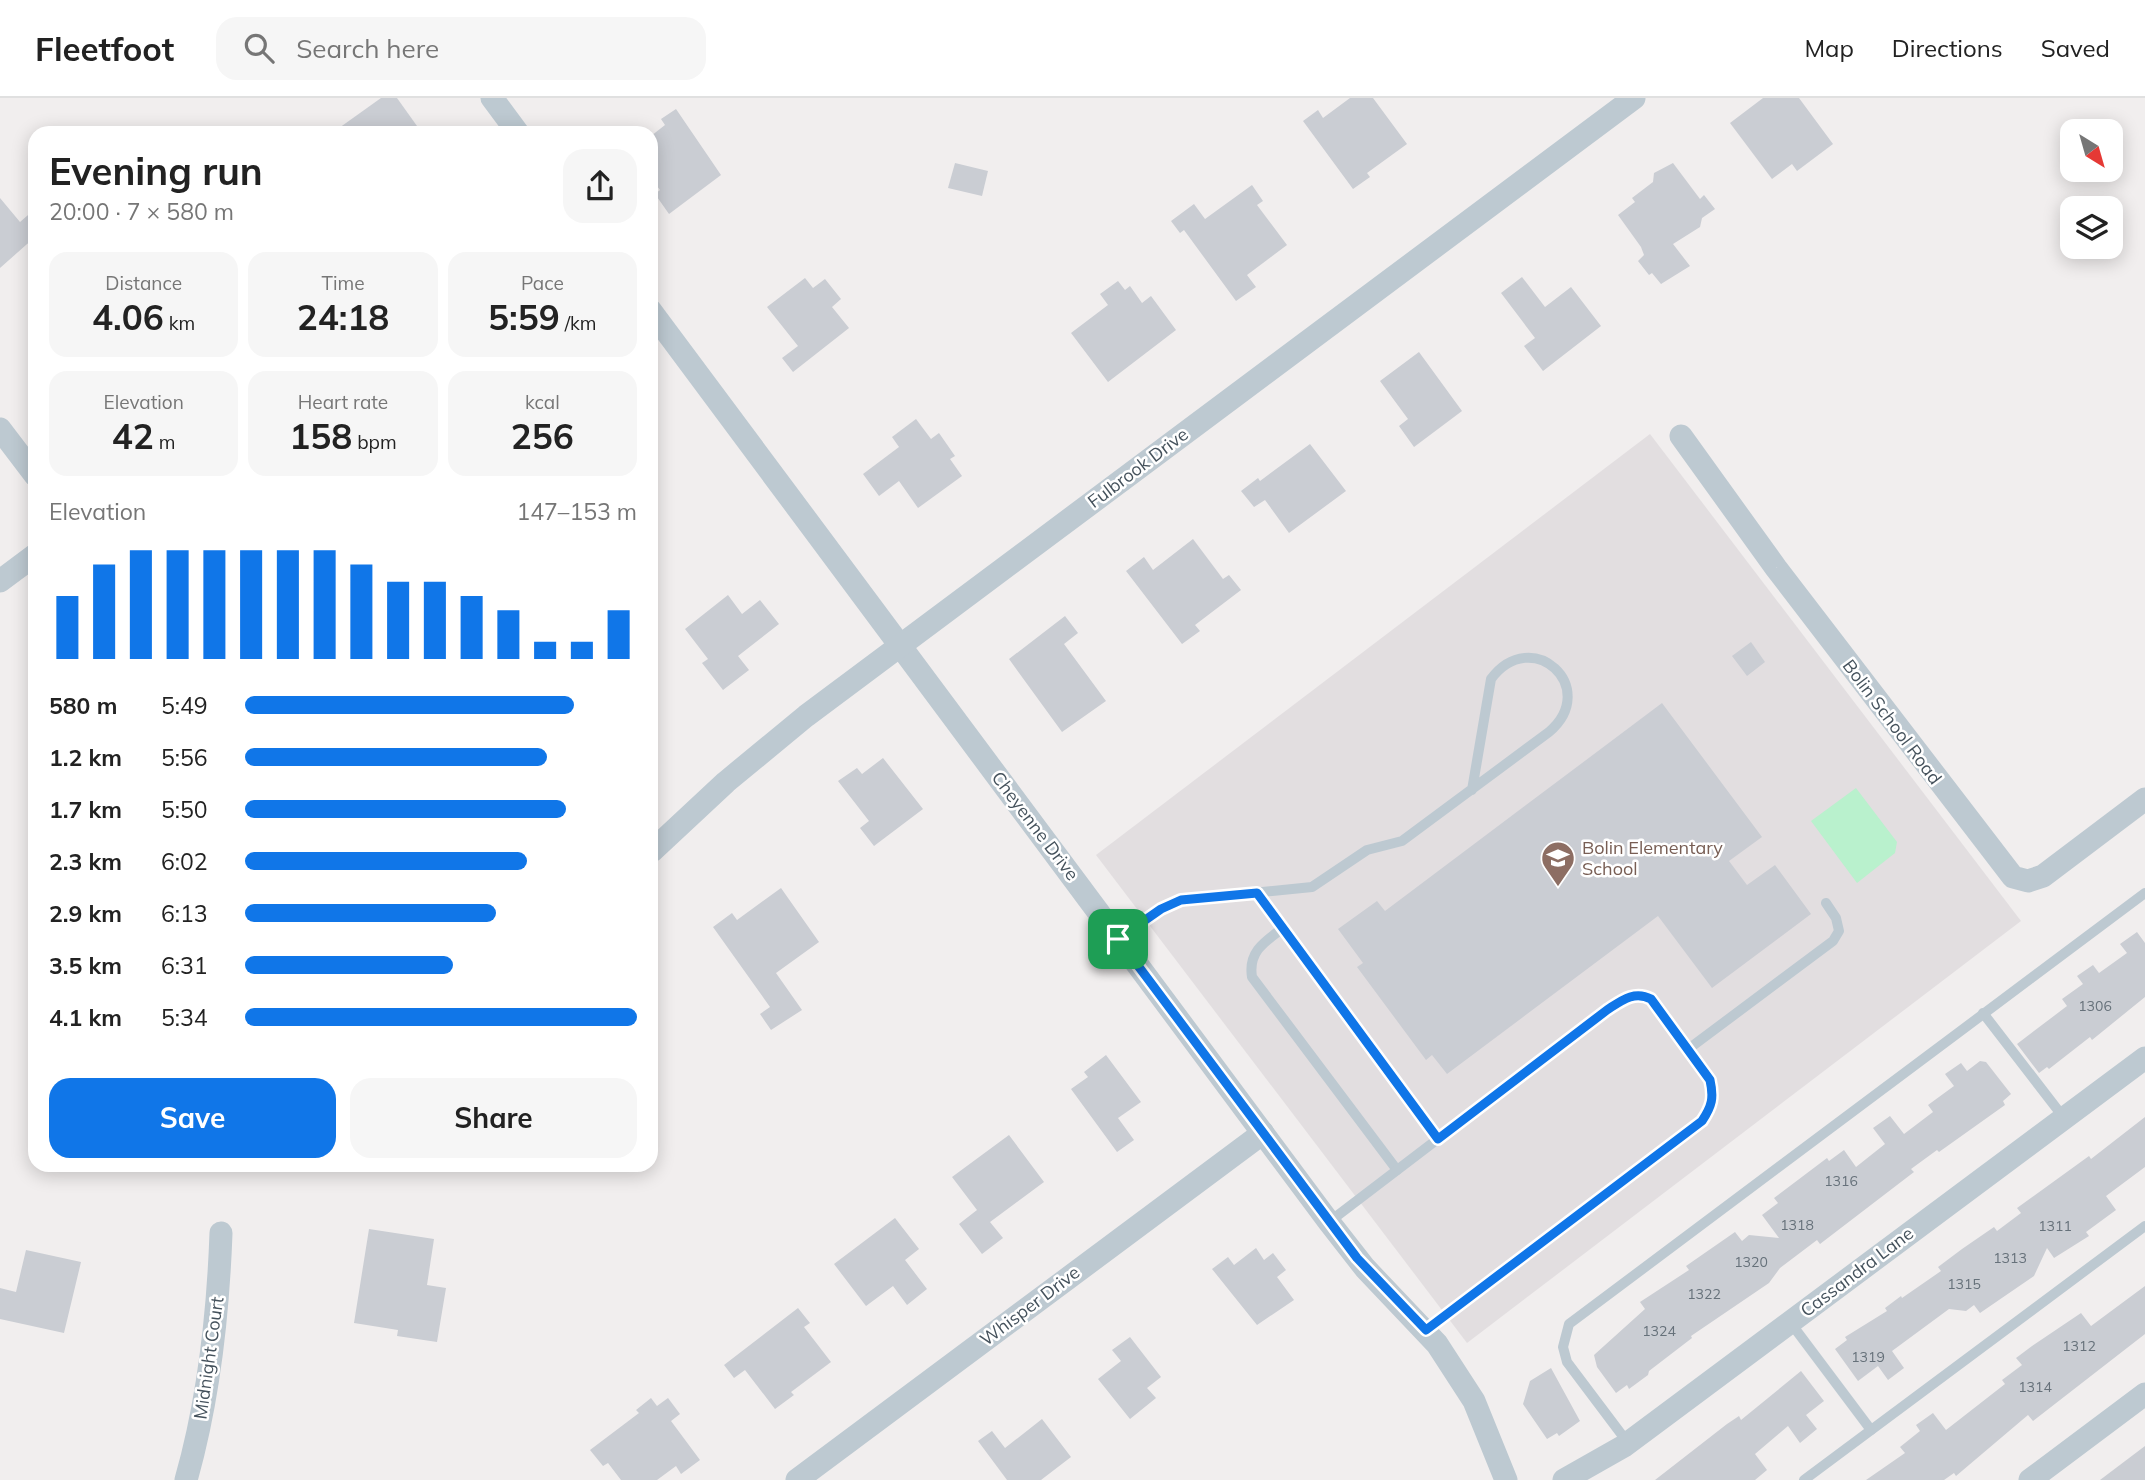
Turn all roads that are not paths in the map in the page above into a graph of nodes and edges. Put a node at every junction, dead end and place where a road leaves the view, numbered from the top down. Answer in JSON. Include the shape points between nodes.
{"nodes":[{"id":1,"x":492,"y":98,"type":"edge"},
{"id":2,"x":1634,"y":98,"type":"edge"},
{"id":3,"x":513,"y":126,"type":"edge"},
{"id":4,"x":658,"y":319,"type":"edge"},
{"id":5,"x":0,"y":429,"type":"edge"},
{"id":6,"x":1681,"y":436,"type":"dead end"},
{"id":7,"x":28,"y":466,"type":"edge"},
{"id":8,"x":28,"y":560,"type":"edge"},
{"id":9,"x":0,"y":581,"type":"edge"},
{"id":10,"x":901,"y":645,"type":"junction"},
{"id":11,"x":1472,"y":790,"type":"junction"},
{"id":12,"x":2145,"y":799,"type":"edge"},
{"id":13,"x":658,"y":846,"type":"edge"},
{"id":14,"x":1257,"y":893,"type":"junction"},
{"id":15,"x":2145,"y":893,"type":"edge"},
{"id":16,"x":1826,"y":903,"type":"dead end"},
{"id":17,"x":1283,"y":928,"type":"junction"},
{"id":18,"x":1118,"y":939,"type":"junction"},
{"id":19,"x":1983,"y":1013,"type":"junction"},
{"id":20,"x":1688,"y":1050,"type":"junction"},
{"id":21,"x":2145,"y":1058,"type":"edge"},
{"id":22,"x":2064,"y":1118,"type":"junction"},
{"id":23,"x":1263,"y":1133,"type":"junction"},
{"id":24,"x":1438,"y":1139,"type":"junction"},
{"id":25,"x":1397,"y":1170,"type":"junction"},
{"id":26,"x":1329,"y":1222,"type":"junction"},
{"id":27,"x":2145,"y":1226,"type":"edge"},
{"id":28,"x":221,"y":1234,"type":"dead end"},
{"id":29,"x":1790,"y":1322,"type":"junction"},
{"id":30,"x":1426,"y":1330,"type":"junction"},
{"id":31,"x":2145,"y":1394,"type":"edge"},
{"id":32,"x":1871,"y":1430,"type":"junction"},
{"id":33,"x":1628,"y":1443,"type":"junction"},
{"id":34,"x":186,"y":1480,"type":"edge"},
{"id":35,"x":797,"y":1480,"type":"edge"},
{"id":36,"x":1506,"y":1480,"type":"edge"},
{"id":37,"x":1564,"y":1480,"type":"edge"},
{"id":38,"x":1804,"y":1480,"type":"edge"},
{"id":39,"x":2030,"y":1480,"type":"edge"}],
"edges":[{"from":1,"to":3,"type":"street"},
{"from":2,"to":10,"type":"street","name":"Fulbrook Drive"},
{"from":4,"to":10,"type":"street","name":"Cheyenne Drive"},
{"from":5,"to":7,"type":"street"},
{"from":6,"to":12,"type":"street","name":"Bolin School Road","via":[[2013,877],[2028,881],[2043,876]]},
{"from":8,"to":9,"type":"street"},
{"from":10,"to":13,"type":"street","name":"Fulbrook Drive","via":[[766,748]]},
{"from":10,"to":18,"type":"street","name":"Cheyenne Drive"},
{"from":11,"to":11,"type":"lane","via":[[1560,723],[1569,698],[1560,672],[1550,663],[1523,657],[1499,668],[1486,692]]},
{"from":11,"to":14,"type":"lane","via":[[1402,841],[1367,850],[1312,887]]},
{"from":14,"to":17,"type":"lane"},
{"from":14,"to":18,"type":"lane","via":[[1181,900]]},
{"from":15,"to":19,"type":"lane"},
{"from":16,"to":20,"type":"lane","via":[[1839,931],[1833,941]]},
{"from":17,"to":24,"type":"lane"},
{"from":17,"to":25,"type":"lane","via":[[1257,948],[1250,967],[1252,977]]},
{"from":18,"to":23,"type":"street","name":"Cheyenne Drive"},
{"from":19,"to":22,"type":"lane"},
{"from":19,"to":33,"type":"lane","via":[[1569,1324],[1563,1346],[1567,1362]]},
{"from":20,"to":24,"type":"lane","via":[[1651,999],[1642,995],[1626,998]]},
{"from":20,"to":30,"type":"lane","via":[[1710,1080],[1711,1108],[1702,1121]]},
{"from":21,"to":22,"type":"street","name":"Cassandra Lane"},
{"from":22,"to":29,"type":"street","name":"Cassandra Lane"},
{"from":23,"to":26,"type":"street","name":"Cheyenne Drive"},
{"from":23,"to":35,"type":"street","name":"Whisper Drive"},
{"from":24,"to":25,"type":"lane"},
{"from":25,"to":26,"type":"lane"},
{"from":26,"to":30,"type":"street","name":"Cheyenne Drive","via":[[1365,1268]]},
{"from":27,"to":32,"type":"lane"},
{"from":28,"to":34,"type":"street","name":"Midnight Court","via":[[210,1369]]},
{"from":29,"to":32,"type":"lane"},
{"from":29,"to":33,"type":"street","name":"Cassandra Lane"},
{"from":30,"to":36,"type":"street","name":"Cheyenne Drive","via":[[1474,1401]]},
{"from":31,"to":39,"type":"street"},
{"from":32,"to":38,"type":"lane"},
{"from":33,"to":37,"type":"street","name":"Cassandra Lane"}]}
